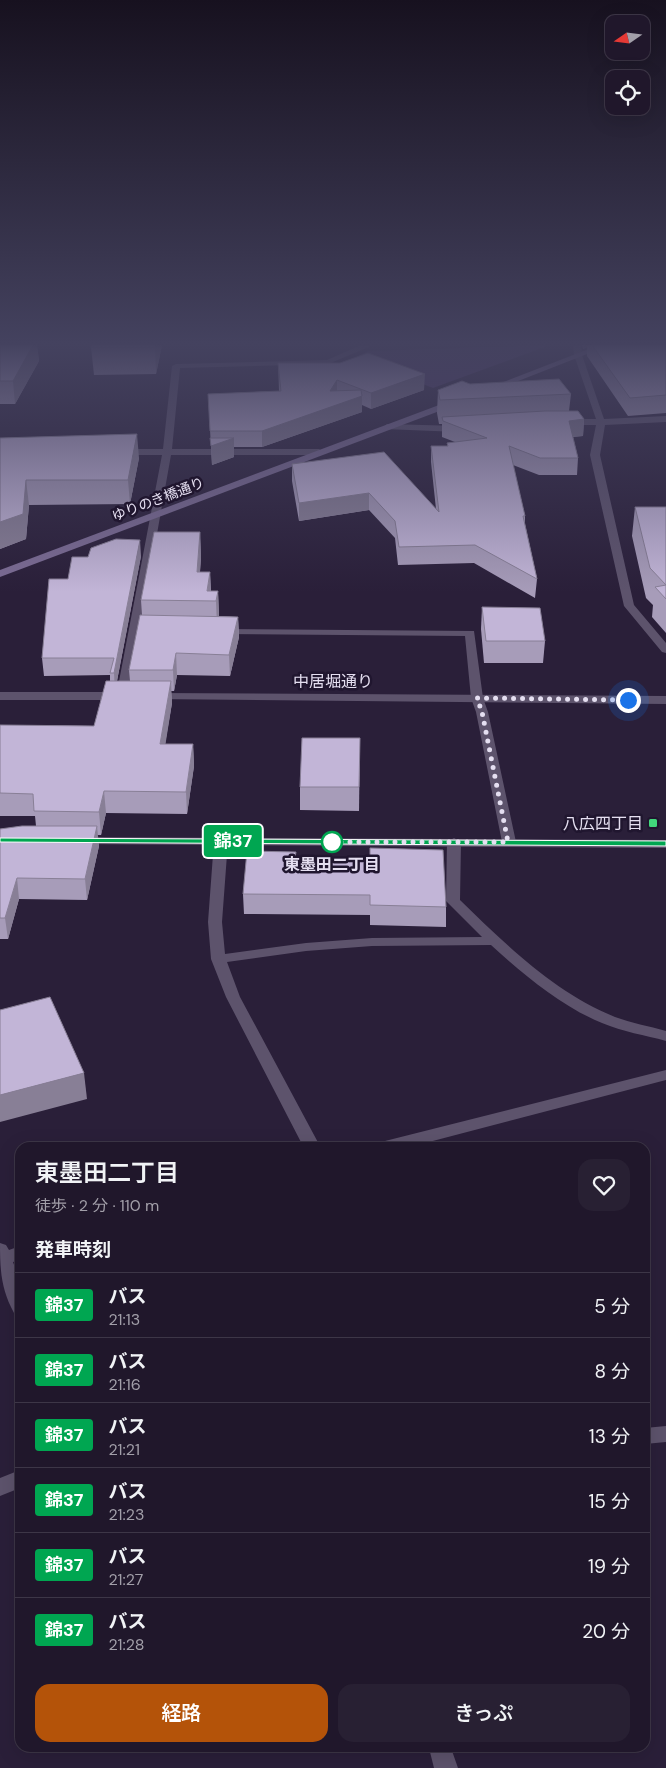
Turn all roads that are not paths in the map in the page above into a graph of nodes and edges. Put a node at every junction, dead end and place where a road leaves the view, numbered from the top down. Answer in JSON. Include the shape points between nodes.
{"nodes":[{"id":1,"x":170,"y":428,"type":"edge"},
{"id":2,"x":386,"y":428,"type":"edge"},
{"id":3,"x":398,"y":428,"type":"edge"},
{"id":4,"x":472,"y":428,"type":"edge"},
{"id":5,"x":600,"y":428,"type":"edge"},
{"id":6,"x":110,"y":452,"type":"edge"},
{"id":7,"x":167,"y":452,"type":"junction"},
{"id":8,"x":320,"y":452,"type":"junction"},
{"id":9,"x":157,"y":514,"type":"junction"},
{"id":10,"x":0,"y":574,"type":"edge"},
{"id":11,"x":204,"y":632,"type":"edge"},
{"id":12,"x":666,"y":650,"type":"edge"},
{"id":13,"x":0,"y":696,"type":"edge"},
{"id":14,"x":132,"y":697,"type":"junction"},
{"id":15,"x":477,"y":698,"type":"junction"},
{"id":16,"x":666,"y":700,"type":"edge"},
{"id":17,"x":67,"y":841,"type":"edge"},
{"id":18,"x":221,"y":841,"type":"junction"},
{"id":19,"x":454,"y":842,"type":"junction"},
{"id":20,"x":508,"y":842,"type":"junction"},
{"id":21,"x":666,"y":844,"type":"edge"},
{"id":22,"x":494,"y":941,"type":"junction"},
{"id":23,"x":218,"y":959,"type":"junction"},
{"id":24,"x":666,"y":1036,"type":"edge"},
{"id":25,"x":666,"y":1074,"type":"edge"},
{"id":26,"x":310,"y":1142,"type":"edge"},
{"id":27,"x":404,"y":1142,"type":"edge"},
{"id":28,"x":8,"y":1253,"type":"edge"},
{"id":29,"x":15,"y":1285,"type":"edge"},
{"id":30,"x":666,"y":1434,"type":"edge"},
{"id":31,"x":650,"y":1436,"type":"edge"},
{"id":32,"x":15,"y":1481,"type":"edge"},
{"id":33,"x":0,"y":1487,"type":"edge"},
{"id":34,"x":441,"y":1752,"type":"edge"},
{"id":35,"x":446,"y":1768,"type":"edge"}],
"edges":[{"from":1,"to":7,"type":"street"},
{"from":2,"to":8,"type":"main road","name":"ゆりのき橋通り"},
{"from":3,"to":4,"type":"street"},
{"from":5,"to":12,"type":"street","via":[[595,455],[629,606]]},
{"from":6,"to":7,"type":"street"},
{"from":7,"to":8,"type":"street"},
{"from":7,"to":9,"type":"street"},
{"from":8,"to":9,"type":"main road","name":"ゆりのき橋通り"},
{"from":9,"to":10,"type":"main road","name":"ゆりのき橋通り"},
{"from":9,"to":14,"type":"street"},
{"from":11,"to":15,"type":"street","via":[[470,633]]},
{"from":13,"to":14,"type":"street","name":"中居堀通り"},
{"from":14,"to":15,"type":"street","name":"中居堀通り"},
{"from":15,"to":16,"type":"street","name":"中居堀通り"},
{"from":15,"to":20,"type":"street"},
{"from":17,"to":18,"type":"street"},
{"from":18,"to":19,"type":"street"},
{"from":18,"to":23,"type":"street","via":[[215,922]]},
{"from":19,"to":20,"type":"street"},
{"from":19,"to":22,"type":"street","via":[[453,901]]},
{"from":20,"to":21,"type":"street"},
{"from":22,"to":23,"type":"street","via":[[372,942]]},
{"from":22,"to":24,"type":"street","via":[[538,977],[601,1017]]},
{"from":23,"to":26,"type":"street","via":[[233,997]]},
{"from":25,"to":27,"type":"street"},
{"from":28,"to":29,"type":"street"},
{"from":30,"to":31,"type":"street"},
{"from":32,"to":33,"type":"street"},
{"from":34,"to":35,"type":"street"}]}
